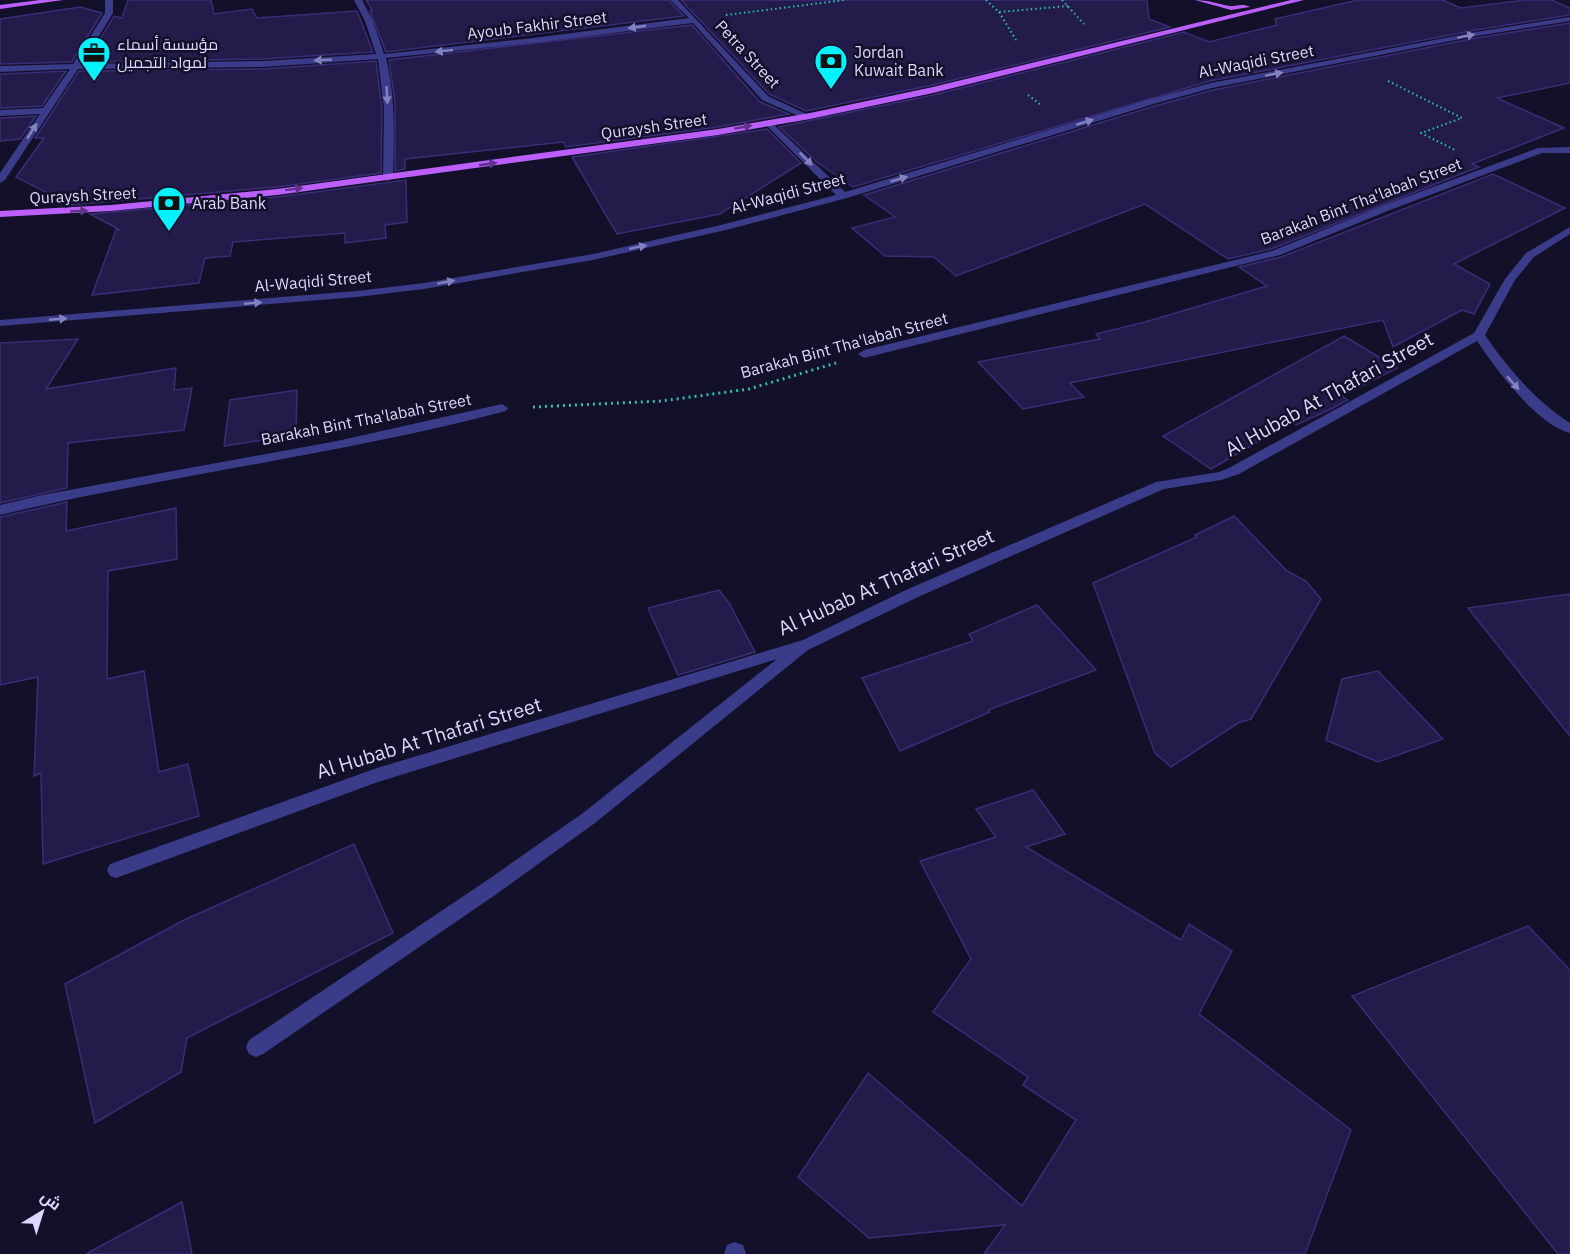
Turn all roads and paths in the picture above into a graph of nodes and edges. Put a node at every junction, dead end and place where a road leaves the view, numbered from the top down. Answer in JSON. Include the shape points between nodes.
{"nodes":[{"id":1,"x":58,"y":0,"type":"edge"},
{"id":2,"x":109,"y":0,"type":"edge"},
{"id":3,"x":358,"y":0,"type":"edge"},
{"id":4,"x":674,"y":0,"type":"edge"},
{"id":5,"x":845,"y":0,"type":"edge"},
{"id":6,"x":986,"y":0,"type":"edge"},
{"id":7,"x":1199,"y":0,"type":"edge"},
{"id":8,"x":1300,"y":0,"type":"edge"},
{"id":9,"x":1068,"y":6,"type":"dead end"},
{"id":10,"x":1275,"y":6,"type":"junction"},
{"id":11,"x":0,"y":7,"type":"edge"},
{"id":12,"x":1570,"y":19,"type":"edge"},
{"id":13,"x":695,"y":20,"type":"junction"},
{"id":14,"x":382,"y":56,"type":"junction"},
{"id":15,"x":1347,"y":60,"type":"junction"},
{"id":16,"x":78,"y":66,"type":"junction"},
{"id":17,"x":0,"y":69,"type":"edge"},
{"id":18,"x":998,"y":74,"type":"junction"},
{"id":19,"x":45,"y":111,"type":"junction"},
{"id":20,"x":0,"y":113,"type":"edge"},
{"id":21,"x":808,"y":117,"type":"junction"},
{"id":22,"x":769,"y":123,"type":"junction"},
{"id":23,"x":1070,"y":126,"type":"junction"},
{"id":24,"x":1570,"y":150,"type":"edge"},
{"id":25,"x":1492,"y":169,"type":"junction"},
{"id":26,"x":388,"y":178,"type":"junction"},
{"id":27,"x":0,"y":180,"type":"edge"},
{"id":28,"x":843,"y":196,"type":"junction"},
{"id":29,"x":0,"y":214,"type":"edge"},
{"id":30,"x":1570,"y":230,"type":"edge"},
{"id":31,"x":0,"y":323,"type":"edge"},
{"id":32,"x":1479,"y":335,"type":"junction"},
{"id":33,"x":864,"y":354,"type":"joint"},
{"id":34,"x":502,"y":408,"type":"joint"},
{"id":35,"x":1570,"y":429,"type":"edge"},
{"id":36,"x":0,"y":510,"type":"edge"},
{"id":37,"x":808,"y":644,"type":"junction"},
{"id":38,"x":116,"y":870,"type":"dead end"},
{"id":39,"x":256,"y":1047,"type":"dead end"}],
"edges":[{"from":1,"to":11,"type":"main road"},
{"from":2,"to":16,"type":"street","via":[[105,21]]},
{"from":3,"to":14,"type":"street","via":[[378,39]]},
{"from":4,"to":13,"type":"street","name":"Petra Street"},
{"from":5,"to":13,"type":"path"},
{"from":6,"to":9,"type":"path","via":[[999,12]]},
{"from":7,"to":10,"type":"main road","via":[[1231,8]]},
{"from":8,"to":10,"type":"main road","name":"Quraysh Street"},
{"from":10,"to":18,"type":"main road","name":"Quraysh Street"},
{"from":15,"to":12,"type":"street","name":"Al-Waqidi Street","one_way":true},
{"from":13,"to":14,"type":"street","name":"Ayoub Fakhir Street","one_way":true},
{"from":13,"to":21,"type":"street","name":"Petra Street","via":[[765,98]]},
{"from":14,"to":16,"type":"street","name":"Ayoub Fakhir Street","one_way":true,"via":[[262,64]]},
{"from":14,"to":26,"type":"street","one_way":true,"via":[[387,80]]},
{"from":23,"to":15,"type":"street","name":"Al-Waqidi Street","one_way":true,"via":[[1211,86]]},
{"from":15,"to":25,"type":"path","via":[[1462,118],[1421,133]]},
{"from":16,"to":17,"type":"street","name":"Ayoub Fakhir Street"},
{"from":16,"to":19,"type":"street"},
{"from":18,"to":21,"type":"main road","name":"Quraysh Street"},
{"from":18,"to":23,"type":"path"},
{"from":19,"to":20,"type":"street"},
{"from":27,"to":19,"type":"street","one_way":true},
{"from":21,"to":22,"type":"main road","name":"Quraysh Street"},
{"from":26,"to":22,"type":"main road","name":"Quraysh Street","one_way":true},
{"from":22,"to":28,"type":"street","one_way":true},
{"from":28,"to":23,"type":"street","name":"Al-Waqidi Street","one_way":true},
{"from":24,"to":25,"type":"street","name":"Barakah Bint Tha'labah Street","via":[[1541,150]]},
{"from":25,"to":33,"type":"street","name":"Barakah Bint Tha'labah Street","via":[[1276,253]]},
{"from":29,"to":26,"type":"main road","name":"Quraysh Street","one_way":true,"via":[[170,204]]},
{"from":31,"to":28,"type":"street","name":"Al-Waqidi Street","one_way":true,"via":[[424,286],[592,256]]},
{"from":30,"to":32,"type":"street","via":[[1530,255],[1510,279]]},
{"from":32,"to":35,"type":"street","one_way":true,"via":[[1522,392]]},
{"from":32,"to":37,"type":"street","name":"Al Hubab At Thafari Street","via":[[1234,471],[1161,485]]},
{"from":33,"to":34,"type":"path","name":"Barakah Bint Tha'labah Street","via":[[749,389],[662,401]]},
{"from":34,"to":36,"type":"street","name":"Barakah Bint Tha'labah Street","via":[[337,445],[158,475]]},
{"from":37,"to":38,"type":"street","name":"Al Hubab At Thafari Street","via":[[377,775]]},
{"from":37,"to":39,"type":"street","via":[[589,818]]}]}
